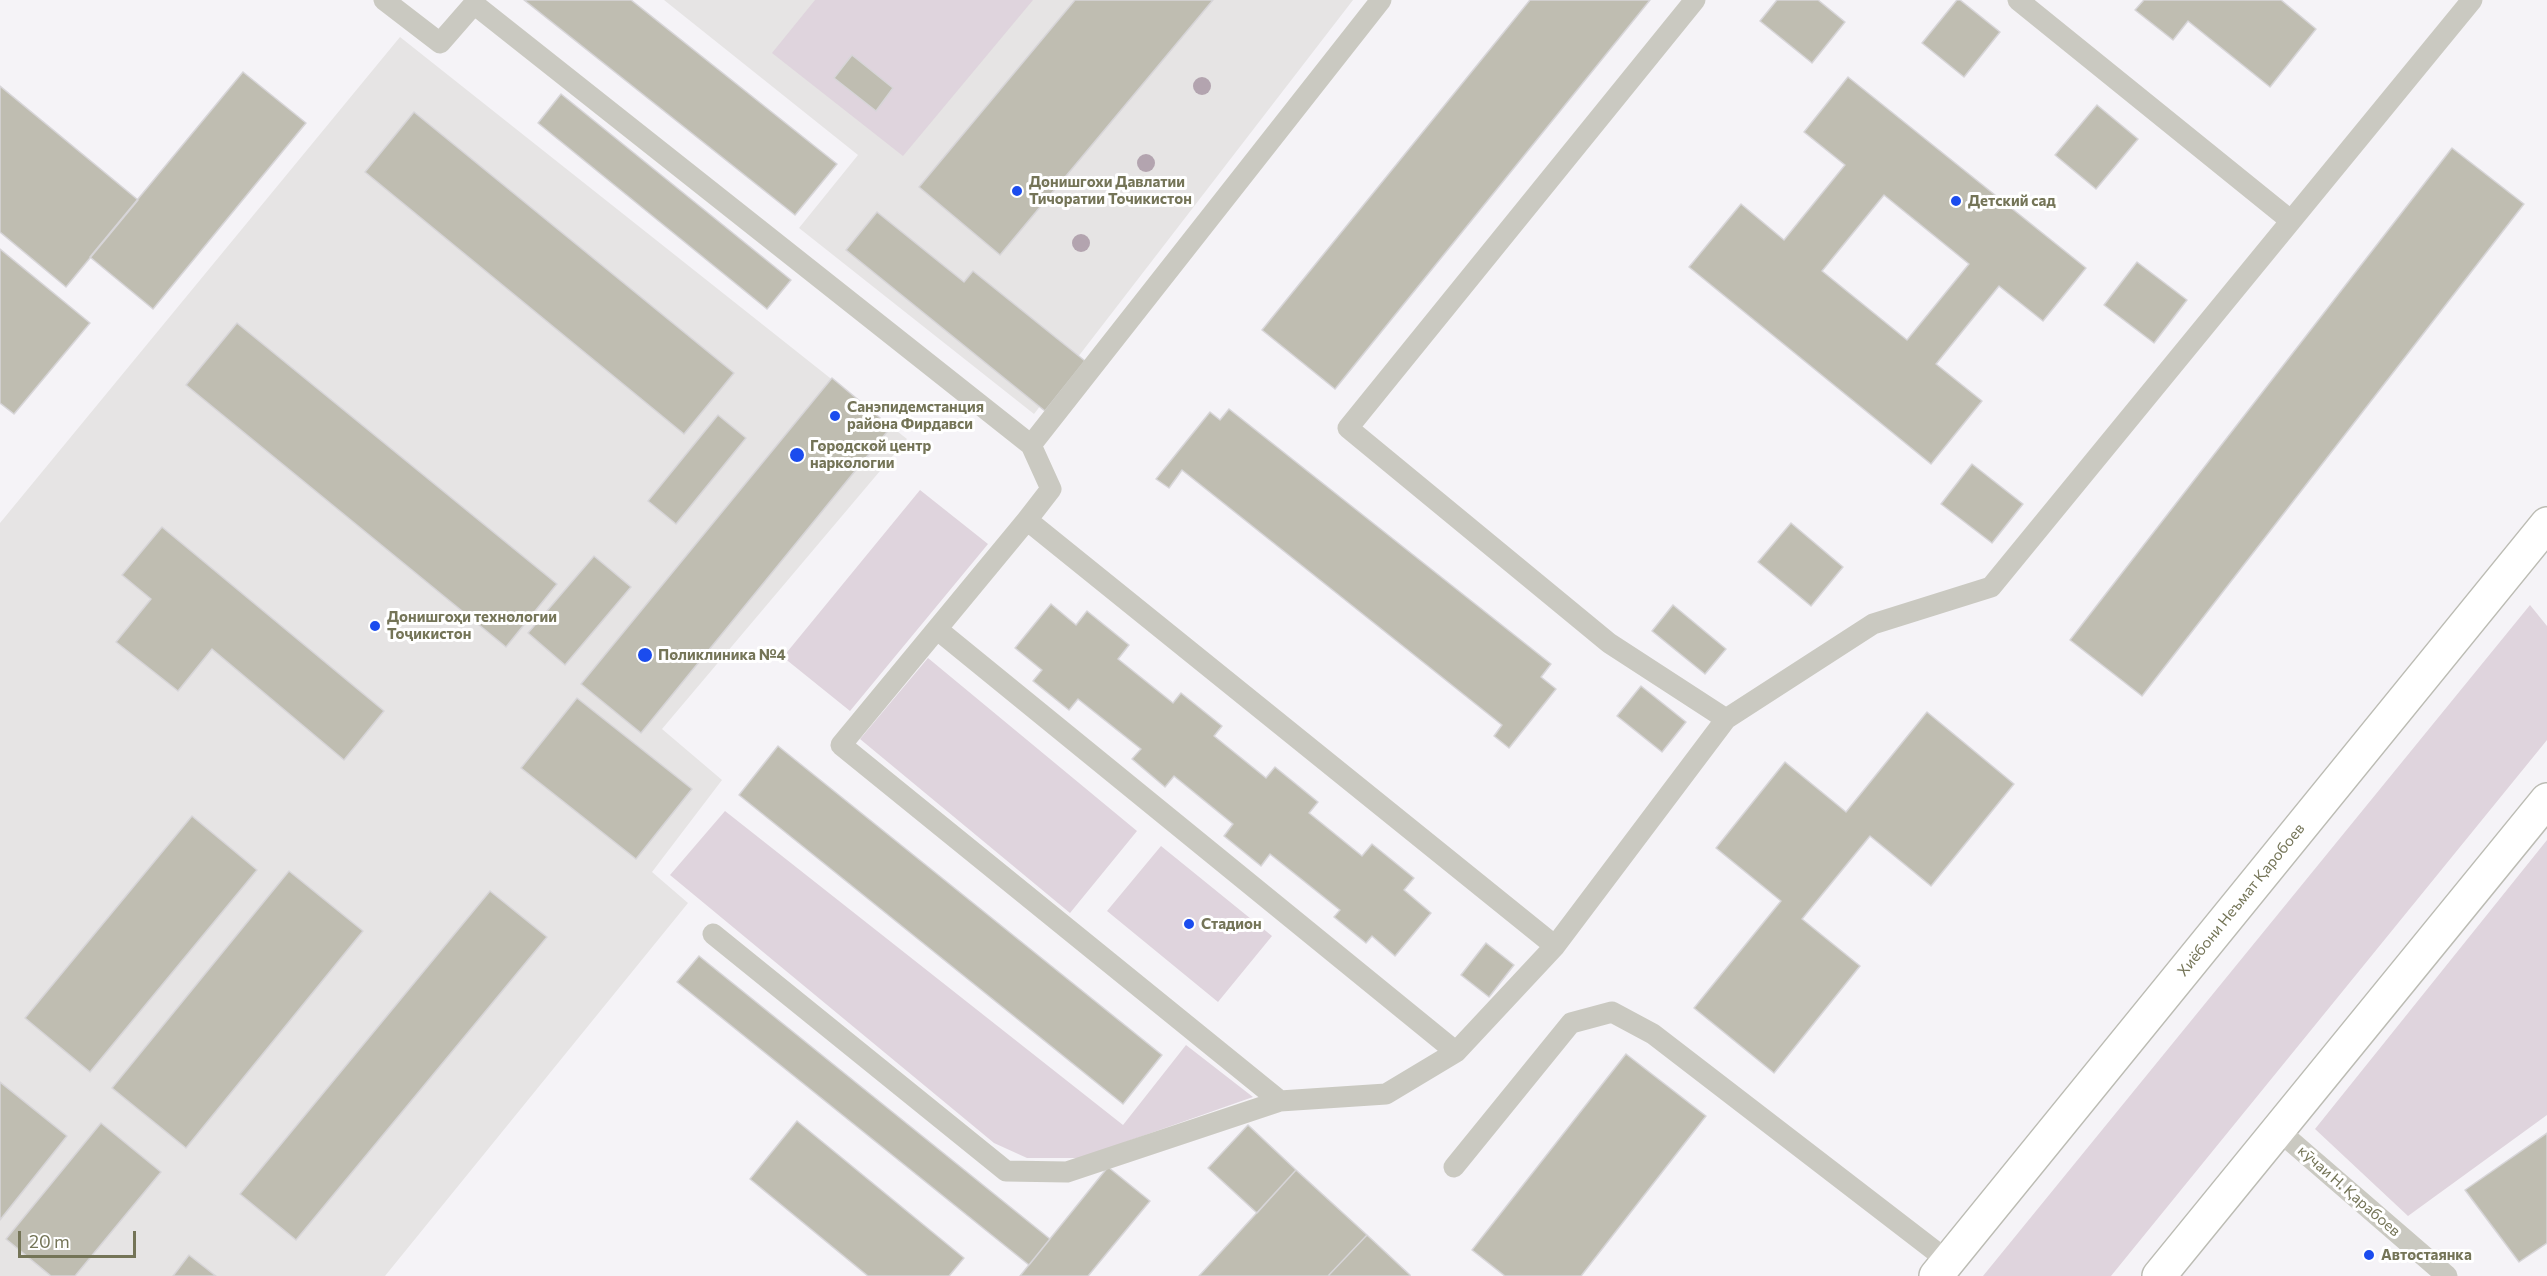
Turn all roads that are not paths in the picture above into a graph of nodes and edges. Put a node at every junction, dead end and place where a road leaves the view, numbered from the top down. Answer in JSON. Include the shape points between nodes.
{"nodes":[{"id":1,"x":384,"y":0,"type":"edge"},
{"id":2,"x":1381,"y":0,"type":"edge"},
{"id":3,"x":1695,"y":0,"type":"edge"},
{"id":4,"x":2018,"y":0,"type":"edge"},
{"id":5,"x":2472,"y":0,"type":"edge"},
{"id":6,"x":2290,"y":220,"type":"junction"},
{"id":7,"x":1031,"y":445,"type":"junction"},
{"id":8,"x":1027,"y":520,"type":"junction"},
{"id":9,"x":2546,"y":533,"type":"edge"},
{"id":10,"x":938,"y":630,"type":"junction"},
{"id":11,"x":1726,"y":719,"type":"junction"},
{"id":12,"x":2547,"y":800,"type":"edge"},
{"id":13,"x":713,"y":934,"type":"dead end"},
{"id":14,"x":1555,"y":946,"type":"junction"},
{"id":15,"x":1456,"y":1052,"type":"junction"},
{"id":16,"x":1280,"y":1101,"type":"junction"},
{"id":17,"x":2278,"y":1130,"type":"junction"},
{"id":18,"x":1454,"y":1167,"type":"dead end"},
{"id":19,"x":1942,"y":1268,"type":"edge"},
{"id":20,"x":2159,"y":1276,"type":"edge"},
{"id":21,"x":2447,"y":1276,"type":"edge"}],
"edges":[{"from":1,"to":7,"type":"lane","via":[[440,43],[474,4]]},
{"from":2,"to":7,"type":"lane"},
{"from":3,"to":11,"type":"lane","via":[[1348,428],[1609,643]]},
{"from":4,"to":6,"type":"lane"},
{"from":5,"to":6,"type":"lane"},
{"from":6,"to":11,"type":"lane","via":[[1991,587],[1873,624]]},
{"from":7,"to":8,"type":"lane","via":[[1051,489]]},
{"from":8,"to":10,"type":"lane"},
{"from":8,"to":14,"type":"lane"},
{"from":9,"to":19,"type":"highway","name":"Хиёбони Неъмат Қаробоев"},
{"from":10,"to":15,"type":"lane"},
{"from":10,"to":16,"type":"lane","via":[[841,745]]},
{"from":11,"to":14,"type":"lane"},
{"from":12,"to":17,"type":"highway"},
{"from":13,"to":16,"type":"lane","via":[[1006,1171],[1067,1172]]},
{"from":14,"to":15,"type":"lane"},
{"from":15,"to":16,"type":"lane","via":[[1386,1094]]},
{"from":17,"to":20,"type":"highway"},
{"from":17,"to":21,"type":"lane","name":"кӯчаи Н. Қарабоев"},
{"from":18,"to":19,"type":"lane","via":[[1571,1023],[1612,1012],[1653,1034]]}]}
